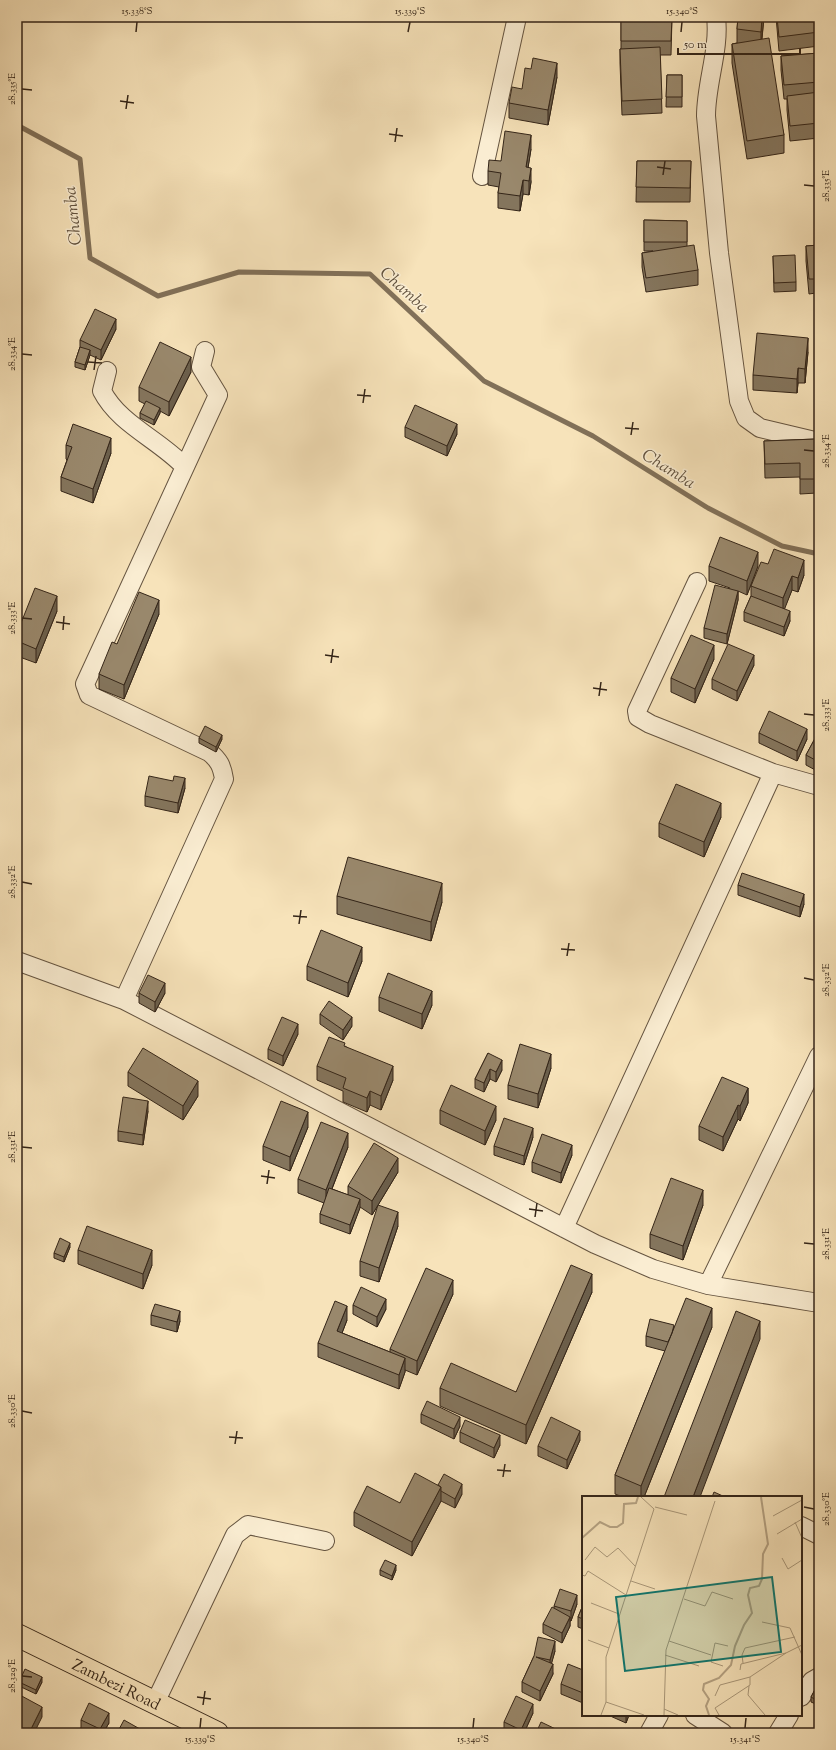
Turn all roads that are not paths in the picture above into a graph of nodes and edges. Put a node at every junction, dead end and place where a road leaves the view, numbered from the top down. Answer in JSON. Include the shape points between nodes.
{"nodes":[{"id":1,"x":517,"y":17,"type":"edge"},
{"id":2,"x":716,"y":17,"type":"edge"},
{"id":3,"x":482,"y":176,"type":"dead end"},
{"id":4,"x":205,"y":352,"type":"dead end"},
{"id":5,"x":107,"y":371,"type":"dead end"},
{"id":6,"x":819,"y":442,"type":"edge"},
{"id":7,"x":186,"y":462,"type":"junction"},
{"id":8,"x":697,"y":582,"type":"dead end"},
{"id":9,"x":773,"y":773,"type":"junction"},
{"id":10,"x":819,"y":786,"type":"edge"},
{"id":11,"x":17,"y":961,"type":"edge"},
{"id":12,"x":124,"y":1000,"type":"junction"},
{"id":13,"x":819,"y":1056,"type":"edge"},
{"id":14,"x":564,"y":1228,"type":"junction"},
{"id":15,"x":708,"y":1285,"type":"junction"},
{"id":16,"x":819,"y":1303,"type":"edge"},
{"id":17,"x":802,"y":1526,"type":"edge"},
{"id":18,"x":819,"y":1535,"type":"edge"},
{"id":19,"x":325,"y":1541,"type":"dead end"},
{"id":20,"x":17,"y":1635,"type":"edge"},
{"id":21,"x":819,"y":1677,"type":"edge"},
{"id":22,"x":802,"y":1696,"type":"edge"},
{"id":23,"x":155,"y":1703,"type":"junction"},
{"id":24,"x":658,"y":1716,"type":"edge"},
{"id":25,"x":697,"y":1716,"type":"edge"},
{"id":26,"x":788,"y":1716,"type":"edge"},
{"id":27,"x":206,"y":1731,"type":"edge"},
{"id":28,"x":649,"y":1733,"type":"edge"},
{"id":29,"x":723,"y":1733,"type":"edge"},
{"id":30,"x":778,"y":1733,"type":"edge"}],
"edges":[{"from":1,"to":3,"type":"street"},
{"from":2,"to":6,"type":"street","via":[[716,38],[706,116],[719,253],[739,401],[746,418],[760,428]]},
{"from":4,"to":7,"type":"street","via":[[201,367],[218,395]]},
{"from":5,"to":7,"type":"street","via":[[102,391],[109,404],[147,436]]},
{"from":7,"to":12,"type":"street","via":[[85,684],[89,695],[209,752],[218,759],[224,779]]},
{"from":8,"to":9,"type":"street","via":[[636,711],[638,717]]},
{"from":9,"to":10,"type":"street"},
{"from":9,"to":14,"type":"street"},
{"from":11,"to":12,"type":"street"},
{"from":12,"to":14,"type":"street"},
{"from":13,"to":15,"type":"street"},
{"from":14,"to":15,"type":"street","via":[[653,1269]]},
{"from":15,"to":16,"type":"street"},
{"from":17,"to":18,"type":"street"},
{"from":19,"to":23,"type":"street","via":[[248,1525],[235,1535]]},
{"from":20,"to":23,"type":"main road","name":"Zambezi Road"},
{"from":21,"to":22,"type":"street","via":[[812,1681]]},
{"from":23,"to":27,"type":"main road","name":"Zambezi Road"},
{"from":24,"to":28,"type":"street"},
{"from":25,"to":29,"type":"street"},
{"from":26,"to":30,"type":"street"}]}
